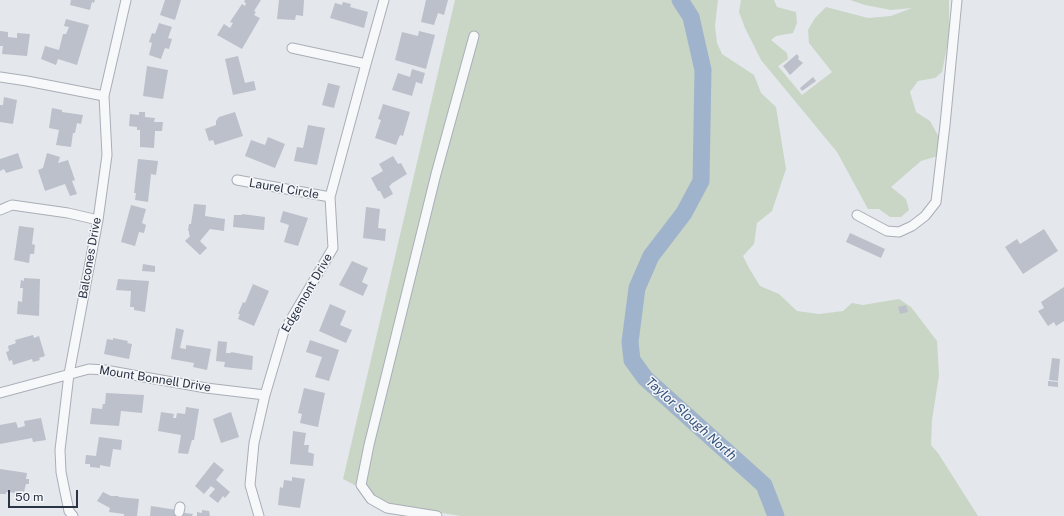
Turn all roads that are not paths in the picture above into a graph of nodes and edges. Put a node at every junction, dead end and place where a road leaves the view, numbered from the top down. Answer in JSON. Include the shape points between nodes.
{"nodes":[{"id":1,"x":126,"y":0,"type":"edge"},
{"id":2,"x":384,"y":0,"type":"edge"},
{"id":3,"x":957,"y":0,"type":"edge"},
{"id":4,"x":474,"y":36,"type":"dead end"},
{"id":5,"x":292,"y":48,"type":"dead end"},
{"id":6,"x":366,"y":64,"type":"junction"},
{"id":7,"x":0,"y":77,"type":"edge"},
{"id":8,"x":104,"y":96,"type":"junction"},
{"id":9,"x":237,"y":180,"type":"dead end"},
{"id":10,"x":330,"y":197,"type":"junction"},
{"id":11,"x":0,"y":210,"type":"edge"},
{"id":12,"x":857,"y":215,"type":"dead end"},
{"id":13,"x":98,"y":220,"type":"junction"},
{"id":14,"x":69,"y":374,"type":"junction"},
{"id":15,"x":0,"y":393,"type":"edge"},
{"id":16,"x":265,"y":395,"type":"junction"},
{"id":17,"x":73,"y":516,"type":"edge"},
{"id":18,"x":259,"y":516,"type":"edge"},
{"id":19,"x":437,"y":516,"type":"edge"}],
"edges":[{"from":1,"to":8,"type":"street","name":"Balcones Drive"},
{"from":2,"to":6,"type":"street","name":"Edgemont Drive"},
{"from":3,"to":12,"type":"street","via":[[936,202],[925,216],[899,232],[887,231]]},
{"from":4,"to":19,"type":"street","via":[[436,174],[360,485],[371,499],[387,508]]},
{"from":5,"to":6,"type":"street"},
{"from":6,"to":10,"type":"street","name":"Edgemont Drive"},
{"from":7,"to":8,"type":"street"},
{"from":8,"to":13,"type":"street","name":"Balcones Drive","via":[[107,155]]},
{"from":9,"to":10,"type":"street","name":"Laurel Circle"},
{"from":10,"to":16,"type":"street","name":"Edgemont Drive","via":[[333,248],[284,331]]},
{"from":11,"to":13,"type":"street","via":[[12,205]]},
{"from":13,"to":14,"type":"street","name":"Balcones Drive"},
{"from":14,"to":15,"type":"street","name":"Mount Bonnell Drive"},
{"from":14,"to":16,"type":"street","name":"Mount Bonnell Drive","via":[[89,369],[105,370],[206,388]]},
{"from":14,"to":17,"type":"street","name":"Balcones Drive","via":[[60,450],[61,472],[69,511]]},
{"from":16,"to":18,"type":"street","name":"Edgemont Drive","via":[[254,443],[250,485]]}]}
